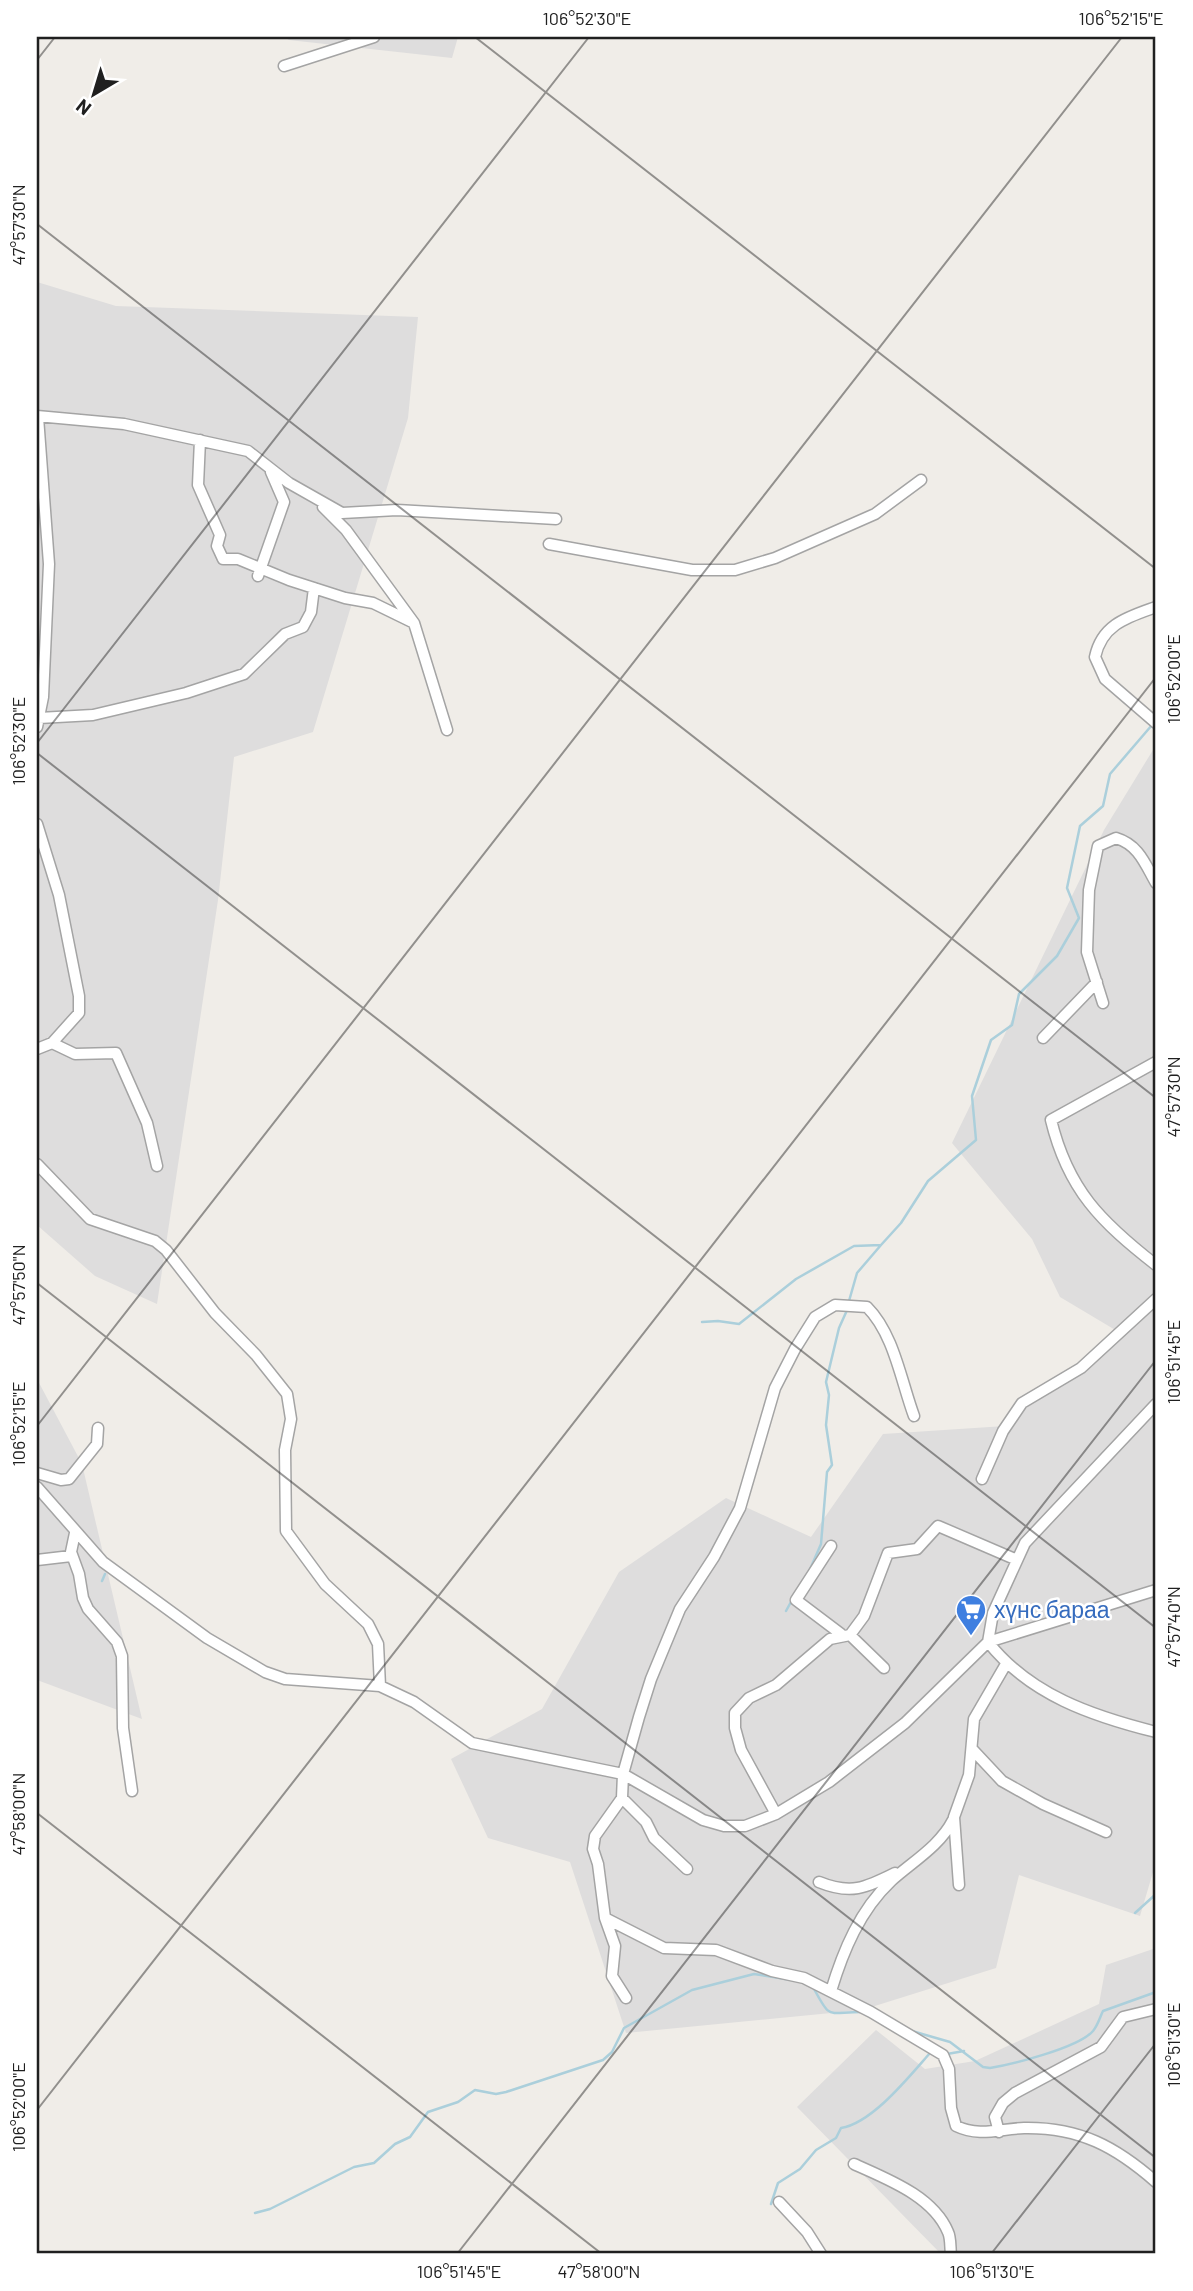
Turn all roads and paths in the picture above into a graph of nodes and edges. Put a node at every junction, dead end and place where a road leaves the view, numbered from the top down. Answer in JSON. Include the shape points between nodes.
{"nodes":[{"id":1,"x":374,"y":37,"type":"edge"},
{"id":2,"x":284,"y":66,"type":"dead end"},
{"id":3,"x":38,"y":416,"type":"edge"},
{"id":4,"x":200,"y":440,"type":"junction"},
{"id":5,"x":270,"y":469,"type":"junction"},
{"id":6,"x":922,"y":481,"type":"dead end"},
{"id":7,"x":40,"y":485,"type":"edge"},
{"id":8,"x":315,"y":499,"type":"junction"},
{"id":9,"x":556,"y":519,"type":"dead end"},
{"id":10,"x":549,"y":544,"type":"dead end"},
{"id":11,"x":260,"y":573,"type":"junction"},
{"id":12,"x":314,"y":588,"type":"junction"},
{"id":13,"x":1156,"y":607,"type":"edge"},
{"id":14,"x":414,"y":623,"type":"junction"},
{"id":15,"x":1152,"y":719,"type":"edge"},
{"id":16,"x":38,"y":723,"type":"edge"},
{"id":17,"x":447,"y":730,"type":"dead end"},
{"id":18,"x":37,"y":824,"type":"edge"},
{"id":19,"x":1156,"y":883,"type":"edge"},
{"id":20,"x":1097,"y":982,"type":"junction"},
{"id":21,"x":1103,"y":1003,"type":"dead end"},
{"id":22,"x":1043,"y":1038,"type":"dead end"},
{"id":23,"x":52,"y":1043,"type":"junction"},
{"id":24,"x":37,"y":1049,"type":"edge"},
{"id":25,"x":1156,"y":1062,"type":"edge"},
{"id":26,"x":37,"y":1164,"type":"edge"},
{"id":27,"x":157,"y":1166,"type":"dead end"},
{"id":28,"x":1156,"y":1265,"type":"edge"},
{"id":29,"x":1156,"y":1299,"type":"edge"},
{"id":30,"x":1156,"y":1404,"type":"edge"},
{"id":31,"x":914,"y":1416,"type":"dead end"},
{"id":32,"x":98,"y":1428,"type":"dead end"},
{"id":33,"x":37,"y":1473,"type":"edge"},
{"id":34,"x":982,"y":1479,"type":"dead end"},
{"id":35,"x":37,"y":1487,"type":"edge"},
{"id":36,"x":75,"y":1533,"type":"junction"},
{"id":37,"x":831,"y":1546,"type":"dead end"},
{"id":38,"x":71,"y":1556,"type":"junction"},
{"id":39,"x":37,"y":1560,"type":"edge"},
{"id":40,"x":1017,"y":1560,"type":"junction"},
{"id":41,"x":1156,"y":1590,"type":"edge"},
{"id":42,"x":845,"y":1634,"type":"junction"},
{"id":43,"x":988,"y":1642,"type":"junction"},
{"id":44,"x":1006,"y":1664,"type":"junction"},
{"id":45,"x":884,"y":1668,"type":"dead end"},
{"id":46,"x":380,"y":1686,"type":"junction"},
{"id":47,"x":1156,"y":1731,"type":"edge"},
{"id":48,"x":972,"y":1749,"type":"junction"},
{"id":49,"x":623,"y":1774,"type":"junction"},
{"id":50,"x":132,"y":1791,"type":"dead end"},
{"id":51,"x":622,"y":1798,"type":"junction"},
{"id":52,"x":776,"y":1814,"type":"junction"},
{"id":53,"x":954,"y":1817,"type":"junction"},
{"id":54,"x":1106,"y":1832,"type":"dead end"},
{"id":55,"x":913,"y":1863,"type":"junction"},
{"id":56,"x":687,"y":1869,"type":"dead end"},
{"id":57,"x":819,"y":1882,"type":"dead end"},
{"id":58,"x":959,"y":1885,"type":"dead end"},
{"id":59,"x":605,"y":1918,"type":"junction"},
{"id":60,"x":831,"y":1991,"type":"junction"},
{"id":61,"x":626,"y":1998,"type":"dead end"},
{"id":62,"x":1156,"y":2009,"type":"edge"},
{"id":63,"x":999,"y":2132,"type":"junction"},
{"id":64,"x":854,"y":2164,"type":"dead end"},
{"id":65,"x":1156,"y":2182,"type":"edge"},
{"id":66,"x":779,"y":2202,"type":"dead end"},
{"id":67,"x":821,"y":2254,"type":"edge"},
{"id":68,"x":951,"y":2254,"type":"edge"}],
"edges":[{"from":1,"to":2,"type":"street"},
{"from":3,"to":4,"type":"street","via":[[124,424]]},
{"from":3,"to":7,"type":"street"},
{"from":4,"to":5,"type":"street","via":[[248,452]]},
{"from":4,"to":11,"type":"street","via":[[198,485],[220,535],[217,546],[223,559],[238,559]]},
{"from":5,"to":8,"type":"street"},
{"from":5,"to":11,"type":"street","via":[[284,502]]},
{"from":6,"to":10,"type":"street","via":[[876,514],[775,558],[735,570],[692,570]]},
{"from":7,"to":16,"type":"street","via":[[49,564]]},
{"from":8,"to":9,"type":"street","via":[[342,513],[397,510]]},
{"from":8,"to":14,"type":"street","via":[[346,530]]},
{"from":11,"to":12,"type":"street"},
{"from":12,"to":14,"type":"street","via":[[373,603]]},
{"from":12,"to":16,"type":"street","via":[[303,627],[285,634],[244,674],[186,693]]},
{"from":13,"to":15,"type":"street","via":[[1113,626],[1102,637],[1096,657],[1105,680]]},
{"from":14,"to":17,"type":"street"},
{"from":18,"to":23,"type":"street","via":[[59,895],[79,996],[79,1013]]},
{"from":19,"to":20,"type":"street","via":[[1128,841],[1116,838],[1098,846],[1089,890],[1087,952]]},
{"from":20,"to":21,"type":"street"},
{"from":20,"to":22,"type":"street"},
{"from":23,"to":24,"type":"street"},
{"from":23,"to":27,"type":"street","via":[[75,1054],[116,1053],[147,1123]]},
{"from":25,"to":28,"type":"street","via":[[1051,1120],[1068,1173],[1108,1227]]},
{"from":26,"to":46,"type":"street","via":[[90,1219],[155,1241],[166,1250],[286,1394],[291,1419],[285,1450],[286,1531],[325,1584],[368,1625],[378,1644]]},
{"from":29,"to":34,"type":"street","via":[[1081,1368],[1022,1403],[1003,1430]]},
{"from":30,"to":40,"type":"street","via":[[1025,1543]]},
{"from":31,"to":49,"type":"street","via":[[887,1337],[867,1307],[835,1305],[815,1317],[775,1388],[740,1508],[715,1557],[680,1609],[650,1679]]},
{"from":32,"to":33,"type":"street","via":[[97,1444],[69,1479]]},
{"from":35,"to":36,"type":"street"},
{"from":36,"to":38,"type":"street"},
{"from":36,"to":46,"type":"street","via":[[103,1562],[152,1599],[207,1639],[265,1672],[285,1679]]},
{"from":37,"to":42,"type":"street","via":[[796,1600]]},
{"from":38,"to":39,"type":"street"},
{"from":38,"to":50,"type":"street","via":[[86,1606],[120,1649],[123,1728]]},
{"from":40,"to":42,"type":"street","via":[[937,1526],[918,1549],[888,1553],[864,1616]]},
{"from":40,"to":43,"type":"street","via":[[993,1613]]},
{"from":41,"to":43,"type":"street"},
{"from":42,"to":45,"type":"street"},
{"from":42,"to":52,"type":"street","via":[[830,1639],[735,1713],[741,1750]]},
{"from":43,"to":44,"type":"street"},
{"from":43,"to":52,"type":"street","via":[[905,1723],[829,1782]]},
{"from":44,"to":47,"type":"street","via":[[1067,1705]]},
{"from":44,"to":48,"type":"street","via":[[974,1719]]},
{"from":46,"to":49,"type":"street","via":[[414,1702],[472,1743]]},
{"from":48,"to":53,"type":"street","via":[[970,1775]]},
{"from":48,"to":54,"type":"street","via":[[1002,1781]]},
{"from":49,"to":51,"type":"street"},
{"from":49,"to":52,"type":"street","via":[[703,1820],[724,1826],[745,1826]]},
{"from":51,"to":56,"type":"street"},
{"from":51,"to":59,"type":"street","via":[[595,1836],[593,1849]]},
{"from":53,"to":55,"type":"street"},
{"from":53,"to":58,"type":"street"},
{"from":55,"to":57,"type":"street","via":[[861,1888],[846,1891]]},
{"from":55,"to":60,"type":"street","via":[[876,1896],[861,1918]]},
{"from":59,"to":60,"type":"street","via":[[664,1948],[716,1950]]},
{"from":59,"to":61,"type":"street","via":[[615,1946],[612,1976]]},
{"from":60,"to":63,"type":"street","via":[[943,2055],[956,2126],[971,2133]]},
{"from":62,"to":63,"type":"street","via":[[1124,2017],[1101,2047],[1015,2093],[995,2117]]},
{"from":63,"to":65,"type":"street","via":[[1025,2128],[1095,2138]]},
{"from":64,"to":68,"type":"street","via":[[928,2206],[948,2232]]},
{"from":66,"to":67,"type":"street"}]}
